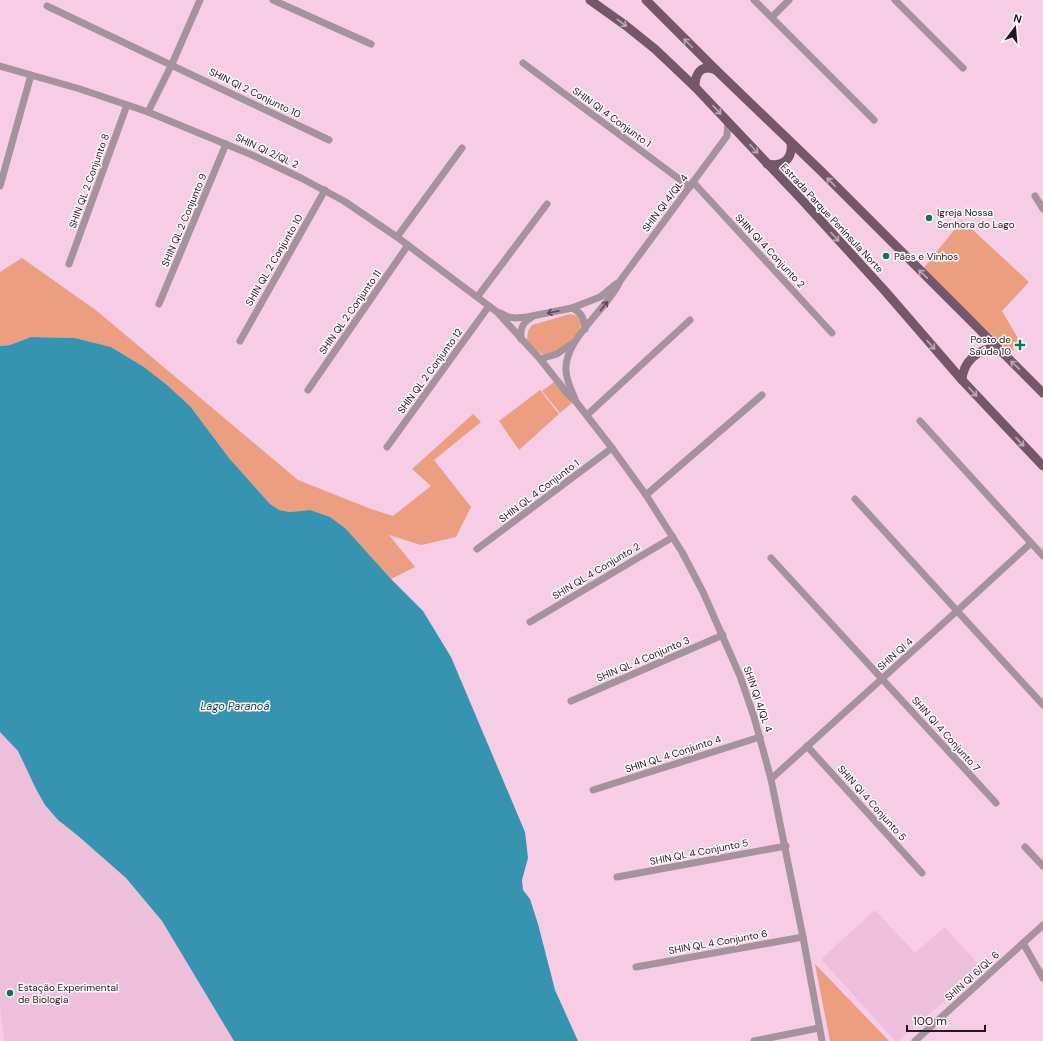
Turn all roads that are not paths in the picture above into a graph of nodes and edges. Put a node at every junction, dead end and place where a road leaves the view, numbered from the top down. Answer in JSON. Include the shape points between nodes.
{"nodes":[{"id":1,"x":200,"y":0,"type":"edge"},
{"id":2,"x":273,"y":0,"type":"edge"},
{"id":3,"x":590,"y":0,"type":"edge"},
{"id":4,"x":646,"y":0,"type":"edge"},
{"id":5,"x":754,"y":0,"type":"edge"},
{"id":6,"x":789,"y":0,"type":"edge"},
{"id":7,"x":895,"y":0,"type":"edge"},
{"id":8,"x":47,"y":6,"type":"dead end"},
{"id":9,"x":772,"y":17,"type":"junction"},
{"id":10,"x":371,"y":44,"type":"dead end"},
{"id":11,"x":523,"y":63,"type":"dead end"},
{"id":12,"x":172,"y":64,"type":"junction"},
{"id":13,"x":0,"y":66,"type":"edge"},
{"id":14,"x":963,"y":68,"type":"dead end"},
{"id":15,"x":716,"y":70,"type":"junction"},
{"id":16,"x":31,"y":75,"type":"junction"},
{"id":17,"x":695,"y":87,"type":"junction"},
{"id":18,"x":126,"y":105,"type":"junction"},
{"id":19,"x":148,"y":112,"type":"junction"},
{"id":20,"x":874,"y":120,"type":"dead end"},
{"id":21,"x":728,"y":122,"type":"junction"},
{"id":22,"x":740,"y":134,"type":"junction"},
{"id":23,"x":727,"y":136,"type":"junction"},
{"id":24,"x":329,"y":140,"type":"dead end"},
{"id":25,"x":791,"y":143,"type":"junction"},
{"id":26,"x":226,"y":144,"type":"junction"},
{"id":27,"x":462,"y":148,"type":"dead end"},
{"id":28,"x":767,"y":164,"type":"junction"},
{"id":29,"x":691,"y":184,"type":"junction"},
{"id":30,"x":0,"y":186,"type":"edge"},
{"id":31,"x":325,"y":190,"type":"junction"},
{"id":32,"x":1034,"y":196,"type":"dead end"},
{"id":33,"x":547,"y":204,"type":"dead end"},
{"id":34,"x":1043,"y":209,"type":"edge"},
{"id":35,"x":397,"y":237,"type":"junction"},
{"id":36,"x":408,"y":245,"type":"junction"},
{"id":37,"x":69,"y":264,"type":"dead end"},
{"id":38,"x":620,"y":281,"type":"junction"},
{"id":39,"x":478,"y":296,"type":"junction"},
{"id":40,"x":159,"y":304,"type":"dead end"},
{"id":41,"x":489,"y":306,"type":"junction"},
{"id":42,"x":572,"y":308,"type":"junction"},
{"id":43,"x":496,"y":312,"type":"junction"},
{"id":44,"x":534,"y":316,"type":"junction"},
{"id":45,"x":690,"y":320,"type":"dead end"},
{"id":46,"x":585,"y":329,"type":"junction"},
{"id":47,"x":832,"y":334,"type":"dead end"},
{"id":48,"x":522,"y":339,"type":"junction"},
{"id":49,"x":240,"y":340,"type":"dead end"},
{"id":50,"x":576,"y":341,"type":"junction"},
{"id":51,"x":997,"y":348,"type":"junction"},
{"id":52,"x":540,"y":359,"type":"junction"},
{"id":53,"x":962,"y":380,"type":"junction"},
{"id":54,"x":1039,"y":384,"type":"edge"},
{"id":55,"x":308,"y":390,"type":"dead end"},
{"id":56,"x":1043,"y":393,"type":"edge"},
{"id":57,"x":762,"y":395,"type":"dead end"},
{"id":58,"x":577,"y":403,"type":"junction"},
{"id":59,"x":587,"y":415,"type":"junction"},
{"id":60,"x":920,"y":421,"type":"dead end"},
{"id":61,"x":387,"y":447,"type":"dead end"},
{"id":62,"x":612,"y":448,"type":"junction"},
{"id":63,"x":1039,"y":459,"type":"edge"},
{"id":64,"x":1043,"y":466,"type":"edge"},
{"id":65,"x":646,"y":495,"type":"junction"},
{"id":66,"x":856,"y":499,"type":"dead end"},
{"id":67,"x":673,"y":537,"type":"junction"},
{"id":68,"x":1031,"y":542,"type":"junction"},
{"id":69,"x":477,"y":549,"type":"dead end"},
{"id":70,"x":1043,"y":556,"type":"edge"},
{"id":71,"x":772,"y":558,"type":"dead end"},
{"id":72,"x":958,"y":610,"type":"junction"},
{"id":73,"x":530,"y":622,"type":"dead end"},
{"id":74,"x":723,"y":635,"type":"junction"},
{"id":75,"x":882,"y":678,"type":"junction"},
{"id":76,"x":571,"y":701,"type":"dead end"},
{"id":77,"x":1043,"y":705,"type":"edge"},
{"id":78,"x":760,"y":737,"type":"junction"},
{"id":79,"x":807,"y":746,"type":"junction"},
{"id":80,"x":771,"y":779,"type":"junction"},
{"id":81,"x":593,"y":790,"type":"dead end"},
{"id":82,"x":996,"y":803,"type":"dead end"},
{"id":83,"x":786,"y":846,"type":"junction"},
{"id":84,"x":1025,"y":847,"type":"dead end"},
{"id":85,"x":1043,"y":866,"type":"edge"},
{"id":86,"x":922,"y":873,"type":"dead end"},
{"id":87,"x":616,"y":877,"type":"dead end"},
{"id":88,"x":1043,"y":925,"type":"edge"},
{"id":89,"x":803,"y":937,"type":"junction"},
{"id":90,"x":1023,"y":943,"type":"junction"},
{"id":91,"x":636,"y":967,"type":"dead end"},
{"id":92,"x":1043,"y":978,"type":"edge"},
{"id":93,"x":819,"y":1028,"type":"junction"},
{"id":94,"x":754,"y":1041,"type":"edge"},
{"id":95,"x":822,"y":1041,"type":"edge"},
{"id":96,"x":915,"y":1041,"type":"edge"}],
"edges":[{"from":1,"to":12,"type":"street"},
{"from":2,"to":10,"type":"street"},
{"from":3,"to":17,"type":"main road","name":"Estrada Parque Península Norte","one_way":true,"via":[[655,49]]},
{"from":15,"to":4,"type":"main road","one_way":true},
{"from":5,"to":9,"type":"street"},
{"from":6,"to":9,"type":"street"},
{"from":7,"to":14,"type":"street"},
{"from":8,"to":12,"type":"street","name":"SHIN QI 2 Conjunto 10"},
{"from":9,"to":20,"type":"street"},
{"from":11,"to":29,"type":"street","name":"SHIN QI 4 Conjunto 1"},
{"from":12,"to":19,"type":"street"},
{"from":12,"to":24,"type":"street","name":"SHIN QI 2 Conjunto 10"},
{"from":13,"to":16,"type":"street","name":"SHIN QI 2/QL 2"},
{"from":15,"to":17,"type":"main road","via":[[705,68],[700,71]]},
{"from":15,"to":25,"type":"main road"},
{"from":16,"to":18,"type":"street","name":"SHIN QI 2/QL 2"},
{"from":16,"to":30,"type":"street"},
{"from":17,"to":21,"type":"main road","name":"Estrada Parque Península Norte","one_way":true},
{"from":18,"to":19,"type":"street","name":"SHIN QI 2/QL 2"},
{"from":18,"to":37,"type":"street","name":"SHIN QL 2 Conjunto 8"},
{"from":19,"to":26,"type":"street","name":"SHIN QI 2/QL 2"},
{"from":21,"to":22,"type":"main road","name":"Estrada Parque Península Norte"},
{"from":21,"to":23,"type":"street"},
{"from":22,"to":23,"type":"street"},
{"from":22,"to":28,"type":"main road","name":"Estrada Parque Península Norte","one_way":true},
{"from":23,"to":29,"type":"street","name":"SHIN QI 4/QL 4"},
{"from":25,"to":28,"type":"main road","via":[[792,149],[786,161],[774,165]]},
{"from":51,"to":25,"type":"main road","one_way":true},
{"from":26,"to":31,"type":"street","name":"SHIN QI 2/QL 2"},
{"from":26,"to":40,"type":"street","name":"SHIN QL 2 Conjunto 9"},
{"from":27,"to":35,"type":"street"},
{"from":28,"to":53,"type":"main road","name":"Estrada Parque Península Norte","one_way":true,"via":[[885,291]]},
{"from":29,"to":38,"type":"street","name":"SHIN QI 4/QL 4"},
{"from":29,"to":47,"type":"street","name":"SHIN QI 4 Conjunto 2"},
{"from":31,"to":35,"type":"street","name":"SHIN QI 2/QL 2"},
{"from":31,"to":49,"type":"street","name":"SHIN QL 2 Conjunto 10"},
{"from":32,"to":34,"type":"street"},
{"from":33,"to":39,"type":"street"},
{"from":35,"to":36,"type":"street","name":"SHIN QI 2/QL 2"},
{"from":36,"to":39,"type":"street","name":"SHIN QI 2/QL 2"},
{"from":36,"to":55,"type":"street","name":"SHIN QL 2 Conjunto 11"},
{"from":38,"to":42,"type":"street","name":"SHIN QI 4/QL 4","via":[[600,298]]},
{"from":46,"to":38,"type":"street","name":"SHIN QI 4/QL 4","one_way":true},
{"from":39,"to":41,"type":"street","name":"SHIN QI 2/QL 2"},
{"from":41,"to":43,"type":"street","name":"SHIN QI 2/QL 2"},
{"from":41,"to":61,"type":"street","name":"SHIN QL 2 Conjunto 12"},
{"from":42,"to":44,"type":"street","name":"SHIN QI 4/QL 4","one_way":true},
{"from":42,"to":46,"type":"street","via":[[582,314]]},
{"from":43,"to":44,"type":"street","name":"SHIN QI 2/QL 2","via":[[512,318]]},
{"from":43,"to":48,"type":"street","name":"SHIN QI 2/QL 2"},
{"from":44,"to":48,"type":"street","via":[[524,323]]},
{"from":45,"to":59,"type":"street"},
{"from":46,"to":50,"type":"street","name":"SHIN QI 4/QL 4"},
{"from":48,"to":52,"type":"street","name":"SHIN QI 4/QL 4"},
{"from":50,"to":52,"type":"street","via":[[557,354]]},
{"from":50,"to":58,"type":"street","name":"SHIN QI 4/QL 4","via":[[568,357],[566,371]]},
{"from":51,"to":53,"type":"main road","via":[[984,350],[972,359],[965,366]]},
{"from":54,"to":51,"type":"main road","one_way":true},
{"from":52,"to":58,"type":"street","name":"SHIN QI 4/QL 4"},
{"from":53,"to":63,"type":"main road","name":"Estrada Parque Península Norte","one_way":true},
{"from":54,"to":56,"type":"main road"},
{"from":57,"to":65,"type":"street"},
{"from":58,"to":59,"type":"street","name":"SHIN QI 4/QL 4"},
{"from":59,"to":62,"type":"street","name":"SHIN QI 4/QL 4"},
{"from":60,"to":68,"type":"street"},
{"from":62,"to":65,"type":"street","name":"SHIN QI 4/QL 4"},
{"from":62,"to":69,"type":"street","name":"SHIN QL 4 Conjunto 1"},
{"from":63,"to":64,"type":"main road","name":"Estrada Parque Península Norte"},
{"from":65,"to":67,"type":"street","name":"SHIN QI 4/QL 4"},
{"from":66,"to":72,"type":"street"},
{"from":67,"to":73,"type":"street","name":"SHIN QL 4 Conjunto 2"},
{"from":67,"to":74,"type":"street","name":"SHIN QI 4/QL 4"},
{"from":68,"to":70,"type":"street"},
{"from":68,"to":72,"type":"street","name":"SHIN QI 4"},
{"from":71,"to":75,"type":"street","name":"SHIN QI 4 Conjunto 7"},
{"from":72,"to":75,"type":"street","name":"SHIN QI 4"},
{"from":72,"to":77,"type":"street"},
{"from":74,"to":76,"type":"street","name":"SHIN QL 4 Conjunto 3"},
{"from":74,"to":78,"type":"street","name":"SHIN QI 4/QL 4","via":[[745,689]]},
{"from":75,"to":79,"type":"street","name":"SHIN QI 4"},
{"from":75,"to":82,"type":"street","name":"SHIN QI 4 Conjunto 7"},
{"from":78,"to":80,"type":"street","name":"SHIN QI 4/QL 4"},
{"from":78,"to":81,"type":"street","name":"SHIN QL 4 Conjunto 4"},
{"from":79,"to":80,"type":"street","name":"SHIN QI 4"},
{"from":79,"to":86,"type":"street","name":"SHIN QI 4 Conjunto 5"},
{"from":80,"to":83,"type":"street","name":"SHIN QI 4/QL 4"},
{"from":83,"to":87,"type":"street","name":"SHIN QL 4 Conjunto 5"},
{"from":83,"to":89,"type":"street","name":"SHIN QI 4/QL 4"},
{"from":84,"to":85,"type":"street"},
{"from":88,"to":90,"type":"street","name":"SHIN QI 6/QL 6"},
{"from":89,"to":91,"type":"street","name":"SHIN QL 4 Conjunto 6"},
{"from":89,"to":93,"type":"street","name":"SHIN QI 4/QL 4"},
{"from":90,"to":92,"type":"street"},
{"from":90,"to":96,"type":"street","name":"SHIN QI 6/QL 6"},
{"from":93,"to":94,"type":"street"},
{"from":93,"to":95,"type":"street","name":"SHIN QI 4/QL 4"}]}
